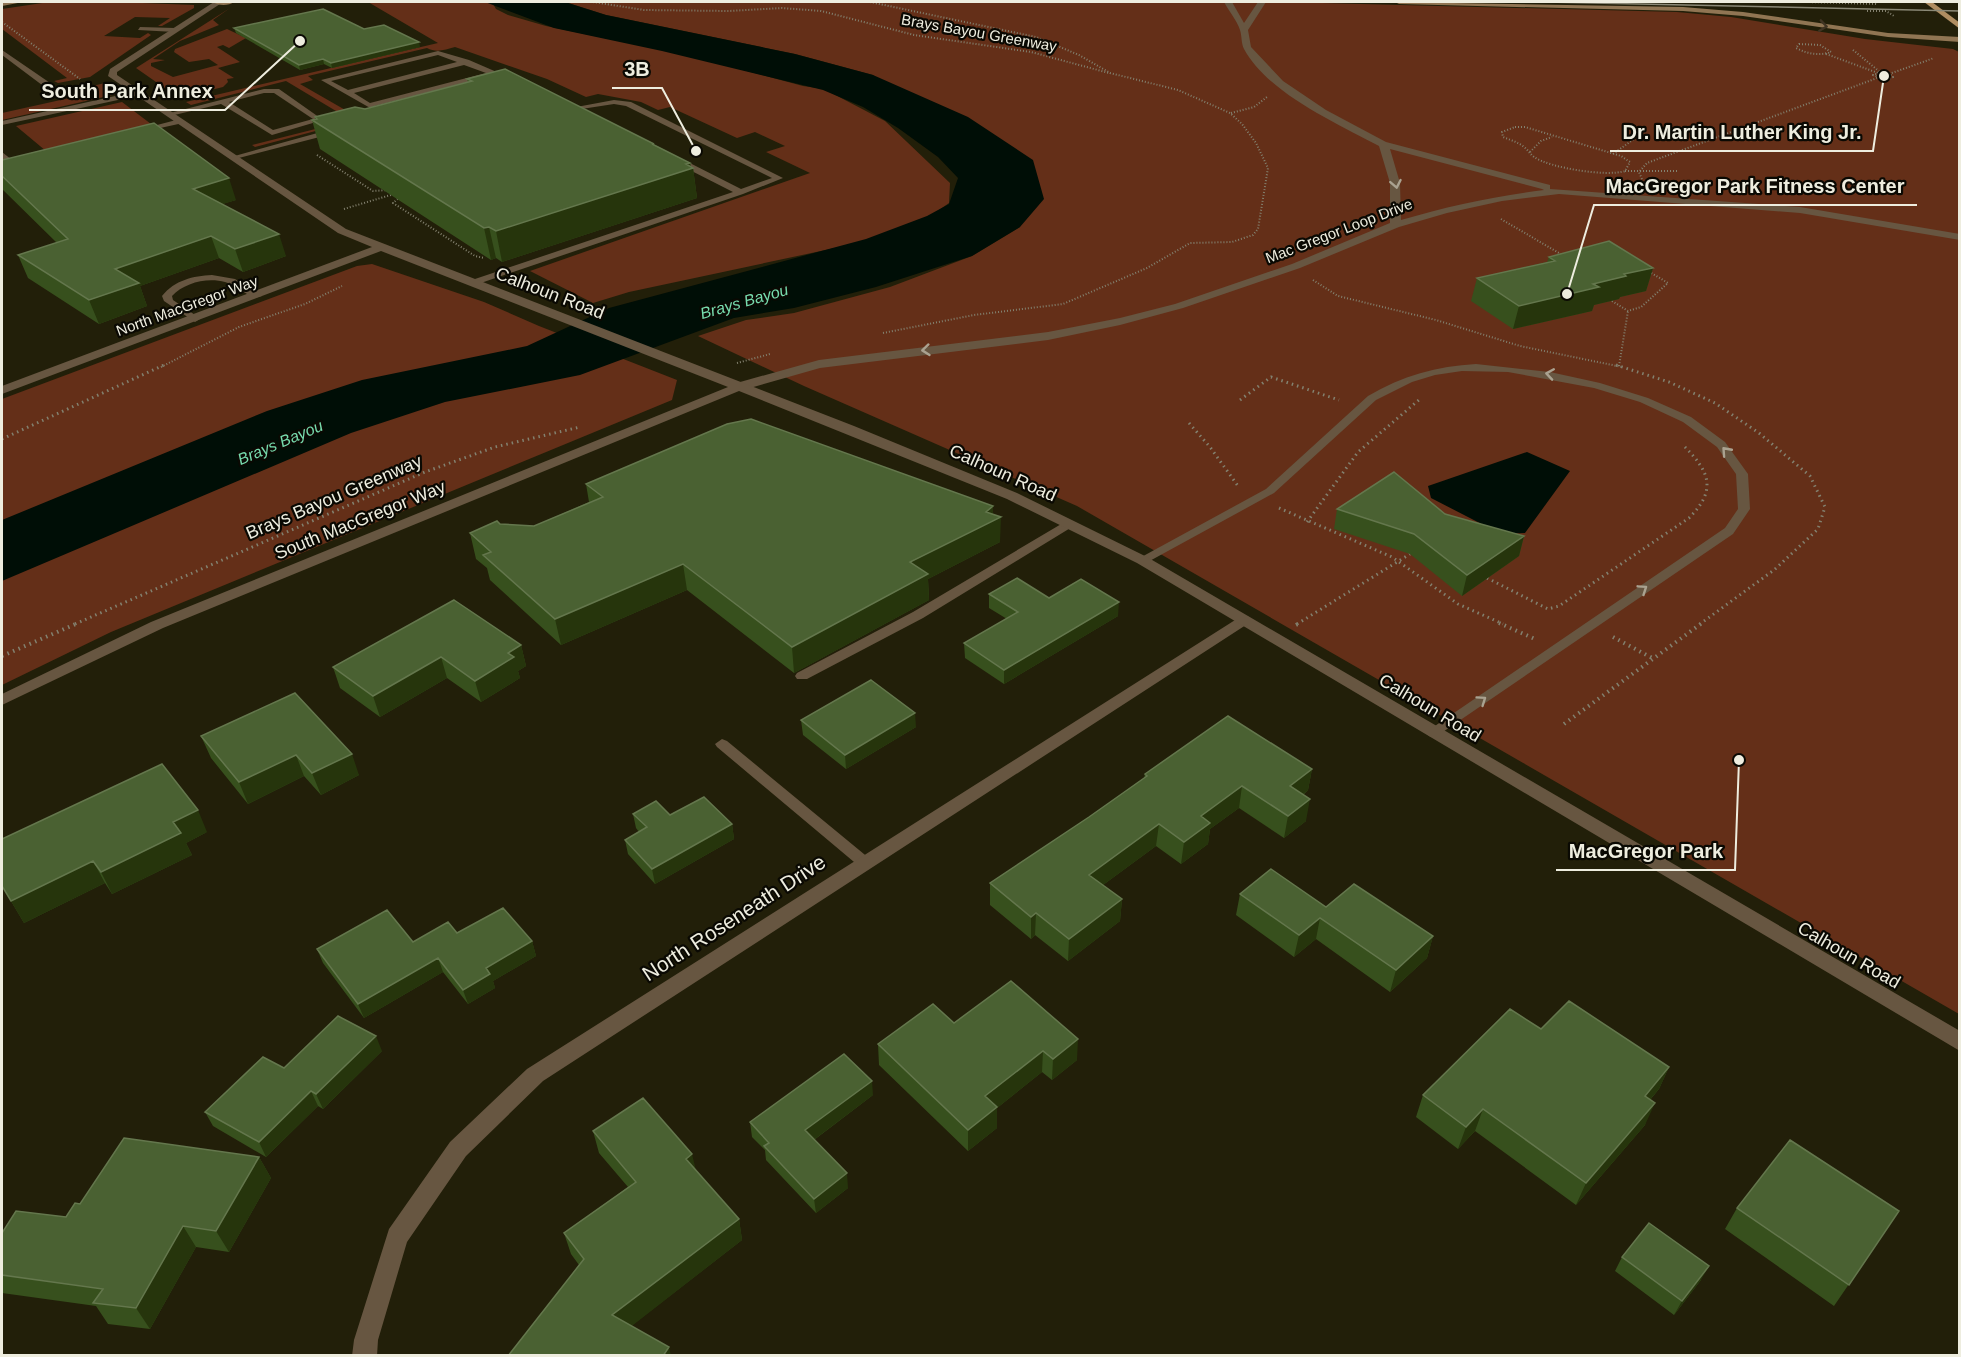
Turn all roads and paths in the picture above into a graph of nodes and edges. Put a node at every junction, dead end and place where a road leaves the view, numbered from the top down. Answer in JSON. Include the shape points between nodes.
{"nodes":[{"id":1,"x":19,"y":2,"type":"edge"},
{"id":2,"x":218,"y":2,"type":"edge"},
{"id":3,"x":230,"y":2,"type":"edge"},
{"id":4,"x":594,"y":2,"type":"edge"},
{"id":5,"x":870,"y":2,"type":"edge"},
{"id":6,"x":1228,"y":2,"type":"edge"},
{"id":7,"x":1262,"y":2,"type":"edge"},
{"id":8,"x":1399,"y":2,"type":"edge"},
{"id":9,"x":1800,"y":2,"type":"edge"},
{"id":10,"x":1876,"y":2,"type":"edge"},
{"id":11,"x":1928,"y":2,"type":"edge"},
{"id":12,"x":2,"y":4,"type":"edge"},
{"id":13,"x":2,"y":22,"type":"edge"},
{"id":14,"x":1959,"y":27,"type":"edge"},
{"id":15,"x":140,"y":29,"type":"dead end"},
{"id":16,"x":175,"y":30,"type":"junction"},
{"id":17,"x":1244,"y":30,"type":"junction"},
{"id":18,"x":1959,"y":40,"type":"edge"},
{"id":19,"x":1853,"y":50,"type":"dead end"},
{"id":20,"x":2,"y":52,"type":"edge"},
{"id":21,"x":1826,"y":54,"type":"junction"},
{"id":22,"x":1937,"y":57,"type":"dead end"},
{"id":23,"x":466,"y":62,"type":"junction"},
{"id":24,"x":494,"y":73,"type":"junction"},
{"id":25,"x":1110,"y":73,"type":"junction"},
{"id":26,"x":1879,"y":73,"type":"junction"},
{"id":27,"x":1889,"y":74,"type":"junction"},
{"id":28,"x":1880,"y":77,"type":"junction"},
{"id":29,"x":80,"y":80,"type":"dead end"},
{"id":30,"x":502,"y":87,"type":"edge"},
{"id":31,"x":54,"y":89,"type":"dead end"},
{"id":32,"x":138,"y":93,"type":"junction"},
{"id":33,"x":347,"y":93,"type":"junction"},
{"id":34,"x":1293,"y":93,"type":"junction"},
{"id":35,"x":222,"y":102,"type":"junction"},
{"id":36,"x":566,"y":103,"type":"edge"},
{"id":37,"x":369,"y":105,"type":"junction"},
{"id":38,"x":575,"y":108,"type":"junction"},
{"id":39,"x":400,"y":113,"type":"edge"},
{"id":40,"x":1230,"y":113,"type":"junction"},
{"id":41,"x":170,"y":114,"type":"junction"},
{"id":42,"x":388,"y":116,"type":"junction"},
{"id":43,"x":596,"y":118,"type":"edge"},
{"id":44,"x":377,"y":119,"type":"edge"},
{"id":45,"x":180,"y":121,"type":"junction"},
{"id":46,"x":2,"y":123,"type":"edge"},
{"id":47,"x":344,"y":128,"type":"edge"},
{"id":48,"x":137,"y":131,"type":"edge"},
{"id":49,"x":1552,"y":137,"type":"junction"},
{"id":50,"x":1634,"y":139,"type":"dead end"},
{"id":51,"x":1383,"y":144,"type":"junction"},
{"id":52,"x":308,"y":149,"type":"dead end"},
{"id":53,"x":1530,"y":152,"type":"junction"},
{"id":54,"x":2,"y":154,"type":"edge"},
{"id":55,"x":1613,"y":154,"type":"junction"},
{"id":56,"x":668,"y":155,"type":"edge"},
{"id":57,"x":239,"y":159,"type":"junction"},
{"id":58,"x":24,"y":163,"type":"edge"},
{"id":59,"x":14,"y":166,"type":"junction"},
{"id":60,"x":2,"y":169,"type":"edge"},
{"id":61,"x":1625,"y":171,"type":"junction"},
{"id":62,"x":1677,"y":171,"type":"dead end"},
{"id":63,"x":1639,"y":172,"type":"junction"},
{"id":64,"x":1644,"y":186,"type":"dead end"},
{"id":65,"x":1559,"y":191,"type":"junction"},
{"id":66,"x":398,"y":192,"type":"junction"},
{"id":67,"x":741,"y":192,"type":"junction"},
{"id":68,"x":1475,"y":203,"type":"junction"},
{"id":69,"x":347,"y":216,"type":"dead end"},
{"id":70,"x":1395,"y":225,"type":"junction"},
{"id":71,"x":1959,"y":237,"type":"edge"},
{"id":72,"x":381,"y":247,"type":"junction"},
{"id":73,"x":489,"y":260,"type":"edge"},
{"id":74,"x":1570,"y":260,"type":"edge"},
{"id":75,"x":1296,"y":266,"type":"junction"},
{"id":76,"x":1642,"y":267,"type":"edge"},
{"id":77,"x":472,"y":283,"type":"junction"},
{"id":78,"x":343,"y":285,"type":"dead end"},
{"id":79,"x":256,"y":296,"type":"junction"},
{"id":80,"x":1612,"y":301,"type":"edge"},
{"id":81,"x":1628,"y":311,"type":"junction"},
{"id":82,"x":974,"y":315,"type":"dead end"},
{"id":83,"x":195,"y":319,"type":"junction"},
{"id":84,"x":1619,"y":366,"type":"junction"},
{"id":85,"x":738,"y":387,"type":"junction"},
{"id":86,"x":1608,"y":388,"type":"junction"},
{"id":87,"x":2,"y":390,"type":"edge"},
{"id":88,"x":1430,"y":396,"type":"dead end"},
{"id":89,"x":1240,"y":400,"type":"dead end"},
{"id":90,"x":1362,"y":408,"type":"junction"},
{"id":91,"x":1188,"y":423,"type":"dead end"},
{"id":92,"x":590,"y":424,"type":"dead end"},
{"id":93,"x":2,"y":439,"type":"edge"},
{"id":94,"x":1677,"y":441,"type":"dead end"},
{"id":95,"x":1255,"y":498,"type":"junction"},
{"id":96,"x":1307,"y":522,"type":"junction"},
{"id":97,"x":1068,"y":524,"type":"junction"},
{"id":98,"x":1410,"y":554,"type":"edge"},
{"id":99,"x":1142,"y":560,"type":"junction"},
{"id":100,"x":1399,"y":562,"type":"junction"},
{"id":101,"x":1487,"y":578,"type":"edge"},
{"id":102,"x":1243,"y":620,"type":"junction"},
{"id":103,"x":1611,"y":636,"type":"dead end"},
{"id":104,"x":1275,"y":639,"type":"junction"},
{"id":105,"x":1555,"y":650,"type":"junction"},
{"id":106,"x":2,"y":656,"type":"edge"},
{"id":107,"x":1654,"y":659,"type":"junction"},
{"id":108,"x":802,"y":676,"type":"dead end"},
{"id":109,"x":2,"y":700,"type":"edge"},
{"id":110,"x":1564,"y":724,"type":"dead end"},
{"id":111,"x":1434,"y":733,"type":"junction"},
{"id":112,"x":722,"y":744,"type":"dead end"},
{"id":113,"x":865,"y":863,"type":"junction"},
{"id":114,"x":1959,"y":1042,"type":"edge"},
{"id":115,"x":364,"y":1356,"type":"edge"}],
"edges":[{"from":1,"to":12,"type":"main road"},
{"from":2,"to":3,"type":"main road"},
{"from":2,"to":16,"type":"street","name":"Calhoun Road"},
{"from":4,"to":25,"type":"path","name":"Brays Bayou Greenway","via":[[644,10],[821,11],[914,35],[1031,52]]},
{"from":5,"to":25,"type":"path","name":"Brays Bayou Greenway","via":[[1036,37]]},
{"from":6,"to":17,"type":"street"},
{"from":7,"to":17,"type":"street"},
{"from":8,"to":18,"type":"main road","one_way":true,"via":[[1683,9]]},
{"from":9,"to":10,"type":"path"},
{"from":11,"to":14,"type":"main road"},
{"from":13,"to":29,"type":"path"},
{"from":15,"to":16,"type":"lane"},
{"from":16,"to":32,"type":"street","name":"Calhoun Road","via":[[113,71],[112,76]]},
{"from":17,"to":34,"type":"street","via":[[1247,47],[1260,64]]},
{"from":19,"to":26,"type":"path"},
{"from":20,"to":31,"type":"lane"},
{"from":21,"to":21,"type":"path","via":[[1831,50],[1820,45],[1795,46],[1803,52]]},
{"from":21,"to":26,"type":"path"},
{"from":22,"to":27,"type":"path"},
{"from":23,"to":24,"type":"lane"},
{"from":23,"to":33,"type":"lane"},
{"from":23,"to":33,"type":"lane","via":[[438,53],[325,80]]},
{"from":24,"to":30,"type":"lane","via":[[514,84]]},
{"from":24,"to":37,"type":"lane"},
{"from":25,"to":40,"type":"path","name":"Brays Bayou Greenway","via":[[1178,90]]},
{"from":26,"to":27,"type":"path","via":[[1886,70]]},
{"from":26,"to":28,"type":"path","via":[[1873,75]]},
{"from":27,"to":28,"type":"path","via":[[1893,77]]},
{"from":28,"to":63,"type":"path","via":[[1647,163]]},
{"from":32,"to":41,"type":"street","name":"Calhoun Road"},
{"from":32,"to":46,"type":"lane"},
{"from":33,"to":37,"type":"lane"},
{"from":34,"to":40,"type":"path","via":[[1268,97],[1254,107]]},
{"from":34,"to":51,"type":"street"},
{"from":35,"to":35,"type":"lane","via":[[272,134],[319,120],[276,91]]},
{"from":35,"to":41,"type":"lane"},
{"from":36,"to":38,"type":"lane"},
{"from":37,"to":42,"type":"lane"},
{"from":38,"to":43,"type":"lane"},
{"from":38,"to":67,"type":"lane","via":[[614,102],[628,104],[779,178]]},
{"from":39,"to":42,"type":"lane"},
{"from":40,"to":82,"type":"path","name":"Brays Bayou Greenway","via":[[1256,143],[1268,168],[1258,229],[1253,235],[1220,244],[1190,243],[1147,268],[1063,304]]},
{"from":41,"to":45,"type":"street","name":"Calhoun Road"},
{"from":42,"to":44,"type":"lane"},
{"from":45,"to":48,"type":"lane"},
{"from":45,"to":57,"type":"street","name":"Calhoun Road"},
{"from":47,"to":57,"type":"lane","via":[[329,132],[323,141]]},
{"from":49,"to":53,"type":"path"},
{"from":49,"to":53,"type":"path","via":[[1525,127],[1502,132],[1503,137]]},
{"from":49,"to":55,"type":"path"},
{"from":50,"to":55,"type":"path"},
{"from":51,"to":65,"type":"street"},
{"from":51,"to":70,"type":"street","one_way":true,"via":[[1399,200]]},
{"from":52,"to":66,"type":"path","via":[[373,191]]},
{"from":53,"to":61,"type":"path","via":[[1546,161],[1605,174]]},
{"from":54,"to":59,"type":"lane"},
{"from":55,"to":61,"type":"path","via":[[1628,159]]},
{"from":56,"to":67,"type":"lane"},
{"from":57,"to":72,"type":"street","name":"Calhoun Road","via":[[342,231]]},
{"from":58,"to":59,"type":"lane"},
{"from":59,"to":60,"type":"lane"},
{"from":61,"to":63,"type":"path"},
{"from":62,"to":63,"type":"path"},
{"from":63,"to":64,"type":"path"},
{"from":65,"to":68,"type":"street","name":"Mac Gregor Loop Drive"},
{"from":65,"to":71,"type":"street","name":"Mac Gregor Loop Drive","via":[[1800,210]]},
{"from":66,"to":69,"type":"path","via":[[339,210]]},
{"from":66,"to":73,"type":"path","via":[[399,200],[393,203],[475,256]]},
{"from":67,"to":77,"type":"lane"},
{"from":68,"to":70,"type":"street","name":"Mac Gregor Loop Drive"},
{"from":68,"to":74,"type":"path"},
{"from":70,"to":75,"type":"street","name":"Mac Gregor Loop Drive"},
{"from":72,"to":77,"type":"street","name":"Calhoun Road"},
{"from":72,"to":79,"type":"street","name":"North MacGregor Way"},
{"from":75,"to":84,"type":"path","via":[[1324,290],[1338,296],[1520,346]]},
{"from":75,"to":85,"type":"street","name":"Mac Gregor Loop Drive","one_way":true,"via":[[1179,306],[1120,321],[1048,336],[819,364]]},
{"from":76,"to":81,"type":"path","via":[[1668,284],[1641,307]]},
{"from":77,"to":85,"type":"street","name":"Calhoun Road"},
{"from":78,"to":93,"type":"path","via":[[315,300],[239,327]]},
{"from":79,"to":83,"type":"street","name":"North MacGregor Way"},
{"from":79,"to":83,"type":"lane","via":[[228,280],[215,278],[170,290],[166,296],[169,301]]},
{"from":80,"to":81,"type":"path"},
{"from":81,"to":84,"type":"path"},
{"from":83,"to":87,"type":"street","name":"North MacGregor Way"},
{"from":84,"to":86,"type":"path"},
{"from":84,"to":107,"type":"path","via":[[1669,382],[1715,403],[1759,433],[1810,476],[1825,507],[1818,529],[1774,570]]},
{"from":85,"to":97,"type":"street","name":"Calhoun Road","via":[[1001,492]]},
{"from":85,"to":109,"type":"street","name":"South MacGregor Way","via":[[157,625]]},
{"from":86,"to":90,"type":"lane","one_way":true,"via":[[1560,375],[1473,367],[1406,380],[1390,386]]},
{"from":105,"to":86,"type":"lane","one_way":true,"via":[[1729,531],[1744,511],[1746,488],[1739,466],[1715,440],[1649,401]]},
{"from":88,"to":96,"type":"path","via":[[1420,399],[1358,452]]},
{"from":89,"to":90,"type":"path","via":[[1271,377]]},
{"from":90,"to":95,"type":"lane","via":[[1270,491]]},
{"from":91,"to":95,"type":"path","via":[[1237,485]]},
{"from":92,"to":106,"type":"path","name":"Brays Bayou Greenway","via":[[495,447],[425,472]]},
{"from":94,"to":101,"type":"path","via":[[1699,462],[1708,480],[1708,498],[1689,518],[1560,606],[1548,609]]},
{"from":95,"to":96,"type":"path"},
{"from":95,"to":99,"type":"lane"},
{"from":96,"to":100,"type":"path"},
{"from":97,"to":99,"type":"street","name":"Calhoun Road"},
{"from":97,"to":108,"type":"lane","via":[[918,615]]},
{"from":98,"to":100,"type":"path"},
{"from":99,"to":102,"type":"street","name":"Calhoun Road"},
{"from":100,"to":104,"type":"path"},
{"from":100,"to":105,"type":"path","via":[[1458,604]]},
{"from":102,"to":104,"type":"street","name":"Calhoun Road"},
{"from":102,"to":113,"type":"street","name":"North Roseneath Drive"},
{"from":103,"to":107,"type":"path"},
{"from":104,"to":111,"type":"street","name":"Calhoun Road"},
{"from":111,"to":105,"type":"lane","one_way":true},
{"from":107,"to":110,"type":"path"},
{"from":111,"to":114,"type":"street","name":"Calhoun Road"},
{"from":112,"to":113,"type":"lane"},
{"from":113,"to":115,"type":"street","name":"North Roseneath Drive","via":[[535,1075],[458,1149],[397,1237]]}]}
